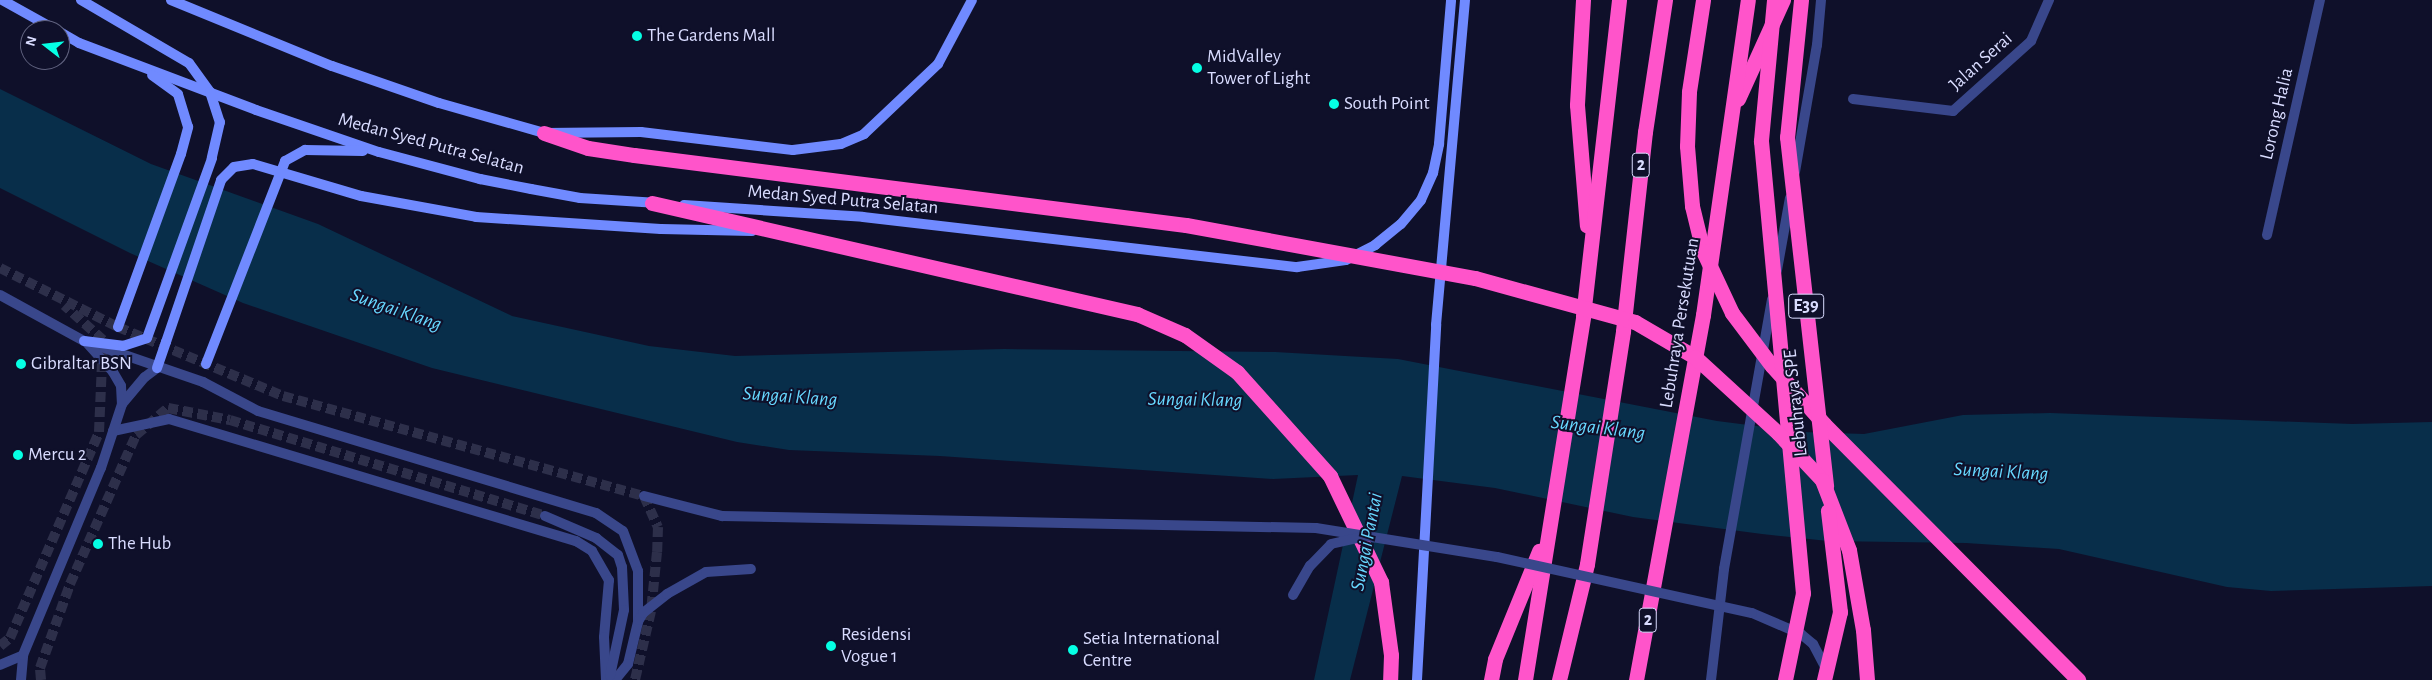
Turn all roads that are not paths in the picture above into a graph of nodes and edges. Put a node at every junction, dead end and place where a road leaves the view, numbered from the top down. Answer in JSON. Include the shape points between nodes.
{"nodes":[{"id":1,"x":2,"y":0,"type":"edge"},
{"id":2,"x":81,"y":0,"type":"edge"},
{"id":3,"x":171,"y":0,"type":"edge"},
{"id":4,"x":972,"y":0,"type":"edge"},
{"id":5,"x":1451,"y":0,"type":"edge"},
{"id":6,"x":1466,"y":0,"type":"edge"},
{"id":7,"x":1583,"y":0,"type":"edge"},
{"id":8,"x":1619,"y":0,"type":"edge"},
{"id":9,"x":1665,"y":0,"type":"edge"},
{"id":10,"x":1703,"y":0,"type":"edge"},
{"id":11,"x":1748,"y":0,"type":"edge"},
{"id":12,"x":1774,"y":0,"type":"edge"},
{"id":13,"x":1783,"y":0,"type":"edge"},
{"id":14,"x":1801,"y":0,"type":"edge"},
{"id":15,"x":1821,"y":0,"type":"edge"},
{"id":16,"x":2049,"y":0,"type":"edge"},
{"id":17,"x":2320,"y":0,"type":"edge"},
{"id":18,"x":38,"y":20,"type":"edge"},
{"id":19,"x":70,"y":36,"type":"edge"},
{"id":20,"x":139,"y":66,"type":"junction"},
{"id":21,"x":1853,"y":99,"type":"dead end"},
{"id":22,"x":1731,"y":114,"type":"junction"},
{"id":23,"x":544,"y":133,"type":"junction"},
{"id":24,"x":379,"y":152,"type":"junction"},
{"id":25,"x":652,"y":202,"type":"junction"},
{"id":26,"x":781,"y":232,"type":"junction"},
{"id":27,"x":2267,"y":235,"type":"dead end"},
{"id":28,"x":1590,"y":262,"type":"junction"},
{"id":29,"x":0,"y":296,"type":"edge"},
{"id":30,"x":118,"y":327,"type":"dead end"},
{"id":31,"x":84,"y":341,"type":"junction"},
{"id":32,"x":206,"y":364,"type":"dead end"},
{"id":33,"x":157,"y":368,"type":"junction"},
{"id":34,"x":122,"y":404,"type":"junction"},
{"id":35,"x":114,"y":431,"type":"junction"},
{"id":36,"x":644,"y":496,"type":"dead end"},
{"id":37,"x":1553,"y":515,"type":"junction"},
{"id":38,"x":545,"y":516,"type":"tunnel mouth"},
{"id":39,"x":1368,"y":535,"type":"junction"},
{"id":40,"x":751,"y":569,"type":"dead end"},
{"id":41,"x":1293,"y":596,"type":"dead end"},
{"id":42,"x":638,"y":622,"type":"junction"},
{"id":43,"x":23,"y":656,"type":"junction"},
{"id":44,"x":0,"y":666,"type":"edge"},
{"id":45,"x":21,"y":680,"type":"edge"},
{"id":46,"x":608,"y":680,"type":"edge"},
{"id":47,"x":615,"y":680,"type":"edge"},
{"id":48,"x":1390,"y":680,"type":"edge"},
{"id":49,"x":1417,"y":680,"type":"edge"},
{"id":50,"x":1490,"y":680,"type":"edge"},
{"id":51,"x":1525,"y":680,"type":"edge"},
{"id":52,"x":1559,"y":680,"type":"edge"},
{"id":53,"x":1636,"y":680,"type":"edge"},
{"id":54,"x":1711,"y":680,"type":"edge"},
{"id":55,"x":1785,"y":680,"type":"edge"},
{"id":56,"x":1824,"y":680,"type":"edge"},
{"id":57,"x":1832,"y":680,"type":"edge"},
{"id":58,"x":1867,"y":680,"type":"edge"},
{"id":59,"x":2078,"y":680,"type":"edge"}],
"edges":[{"from":1,"to":18,"type":"main road"},
{"from":2,"to":31,"type":"main road","bridge":true,"via":[[189,63],[210,92],[220,122],[212,158],[147,338],[123,346]]},
{"from":3,"to":23,"type":"main road","via":[[332,66],[439,103]]},
{"from":4,"to":23,"type":"main road","via":[[938,64],[864,134],[841,144],[793,150],[641,132]]},
{"from":5,"to":25,"type":"main road","name":"Medan Syed Putra Selatan","via":[[1439,144],[1433,173],[1421,200],[1401,224],[1375,245],[1346,260],[1297,267],[863,216]]},
{"from":6,"to":49,"type":"main road","via":[[1436,325]]},
{"from":7,"to":28,"type":"highway","via":[[1578,105]]},
{"from":8,"to":28,"type":"highway"},
{"from":9,"to":52,"type":"highway","number":"2","via":[[1645,132],[1623,331],[1587,564]]},
{"from":10,"to":59,"type":"highway","bridge":true,"via":[[1689,92],[1687,146],[1692,206],[1703,251],[1732,313],[1772,366],[1824,424]]},
{"from":11,"to":22,"type":"highway","name":"Lebuhraya Persekutuan","number":"2"},
{"from":12,"to":55,"type":"highway","name":"Lebuhraya SPE","number":"E39","bridge":true,"via":[[1761,141],[1803,593]]},
{"from":13,"to":22,"type":"highway"},
{"from":14,"to":56,"type":"highway","name":"Lebuhraya SPE","number":"E39","bridge":true,"via":[[1787,137],[1840,612]]},
{"from":15,"to":54,"type":"street","via":[[1817,45],[1724,569]]},
{"from":16,"to":21,"type":"street","name":"Jalan Serai","via":[[2031,41],[1953,111]]},
{"from":17,"to":27,"type":"street","name":"Lorong Halia"},
{"from":19,"to":20,"type":"main road","name":"Medan Syed Putra Selatan"},
{"from":20,"to":24,"type":"main road","name":"Medan Syed Putra Selatan"},
{"from":20,"to":30,"type":"main road","via":[[178,94],[188,127]]},
{"from":22,"to":53,"type":"highway","name":"Lebuhraya Persekutuan","number":"2","via":[[1703,315]]},
{"from":23,"to":58,"type":"highway","bridge":true,"via":[[588,148],[634,155],[1186,225],[1475,278],[1635,322],[1695,357],[1778,433],[1822,480],[1849,550],[1863,630]]},
{"from":24,"to":25,"type":"main road","name":"Medan Syed Putra Selatan","via":[[480,179],[580,198]]},
{"from":24,"to":32,"type":"main road","via":[[305,150],[285,160]]},
{"from":25,"to":26,"type":"highway"},
{"from":26,"to":33,"type":"main road","bridge":true,"via":[[661,229],[476,216],[361,196],[253,164],[234,167],[221,180]]},
{"from":26,"to":48,"type":"highway","via":[[1136,314],[1185,335],[1237,372],[1330,476],[1381,582],[1391,655]]},
{"from":28,"to":37,"type":"highway"},
{"from":29,"to":31,"type":"street"},
{"from":31,"to":33,"type":"street"},
{"from":31,"to":34,"type":"street","via":[[114,372],[121,386]]},
{"from":33,"to":34,"type":"street"},
{"from":33,"to":42,"type":"street","via":[[203,382],[258,411],[596,513],[623,531],[629,540],[638,571]]},
{"from":34,"to":35,"type":"street"},
{"from":35,"to":43,"type":"street"},
{"from":35,"to":46,"type":"street","via":[[168,419],[576,541],[592,551],[604,566],[609,580],[604,637]]},
{"from":36,"to":39,"type":"street","bridge":true,"via":[[722,516],[1316,528]]},
{"from":37,"to":50,"type":"highway","via":[[1495,659]]},
{"from":37,"to":51,"type":"highway"},
{"from":38,"to":46,"type":"street","via":[[596,538],[618,556],[622,567],[624,610]]},
{"from":39,"to":41,"type":"street","bridge":true,"via":[[1331,544],[1310,566]]},
{"from":39,"to":57,"type":"street","bridge":true,"via":[[1497,557],[1752,613],[1780,623],[1813,644]]},
{"from":40,"to":42,"type":"street","via":[[706,572],[667,594],[643,613]]},
{"from":42,"to":47,"type":"street","via":[[628,664]]},
{"from":43,"to":44,"type":"street"},
{"from":43,"to":45,"type":"street"}]}
